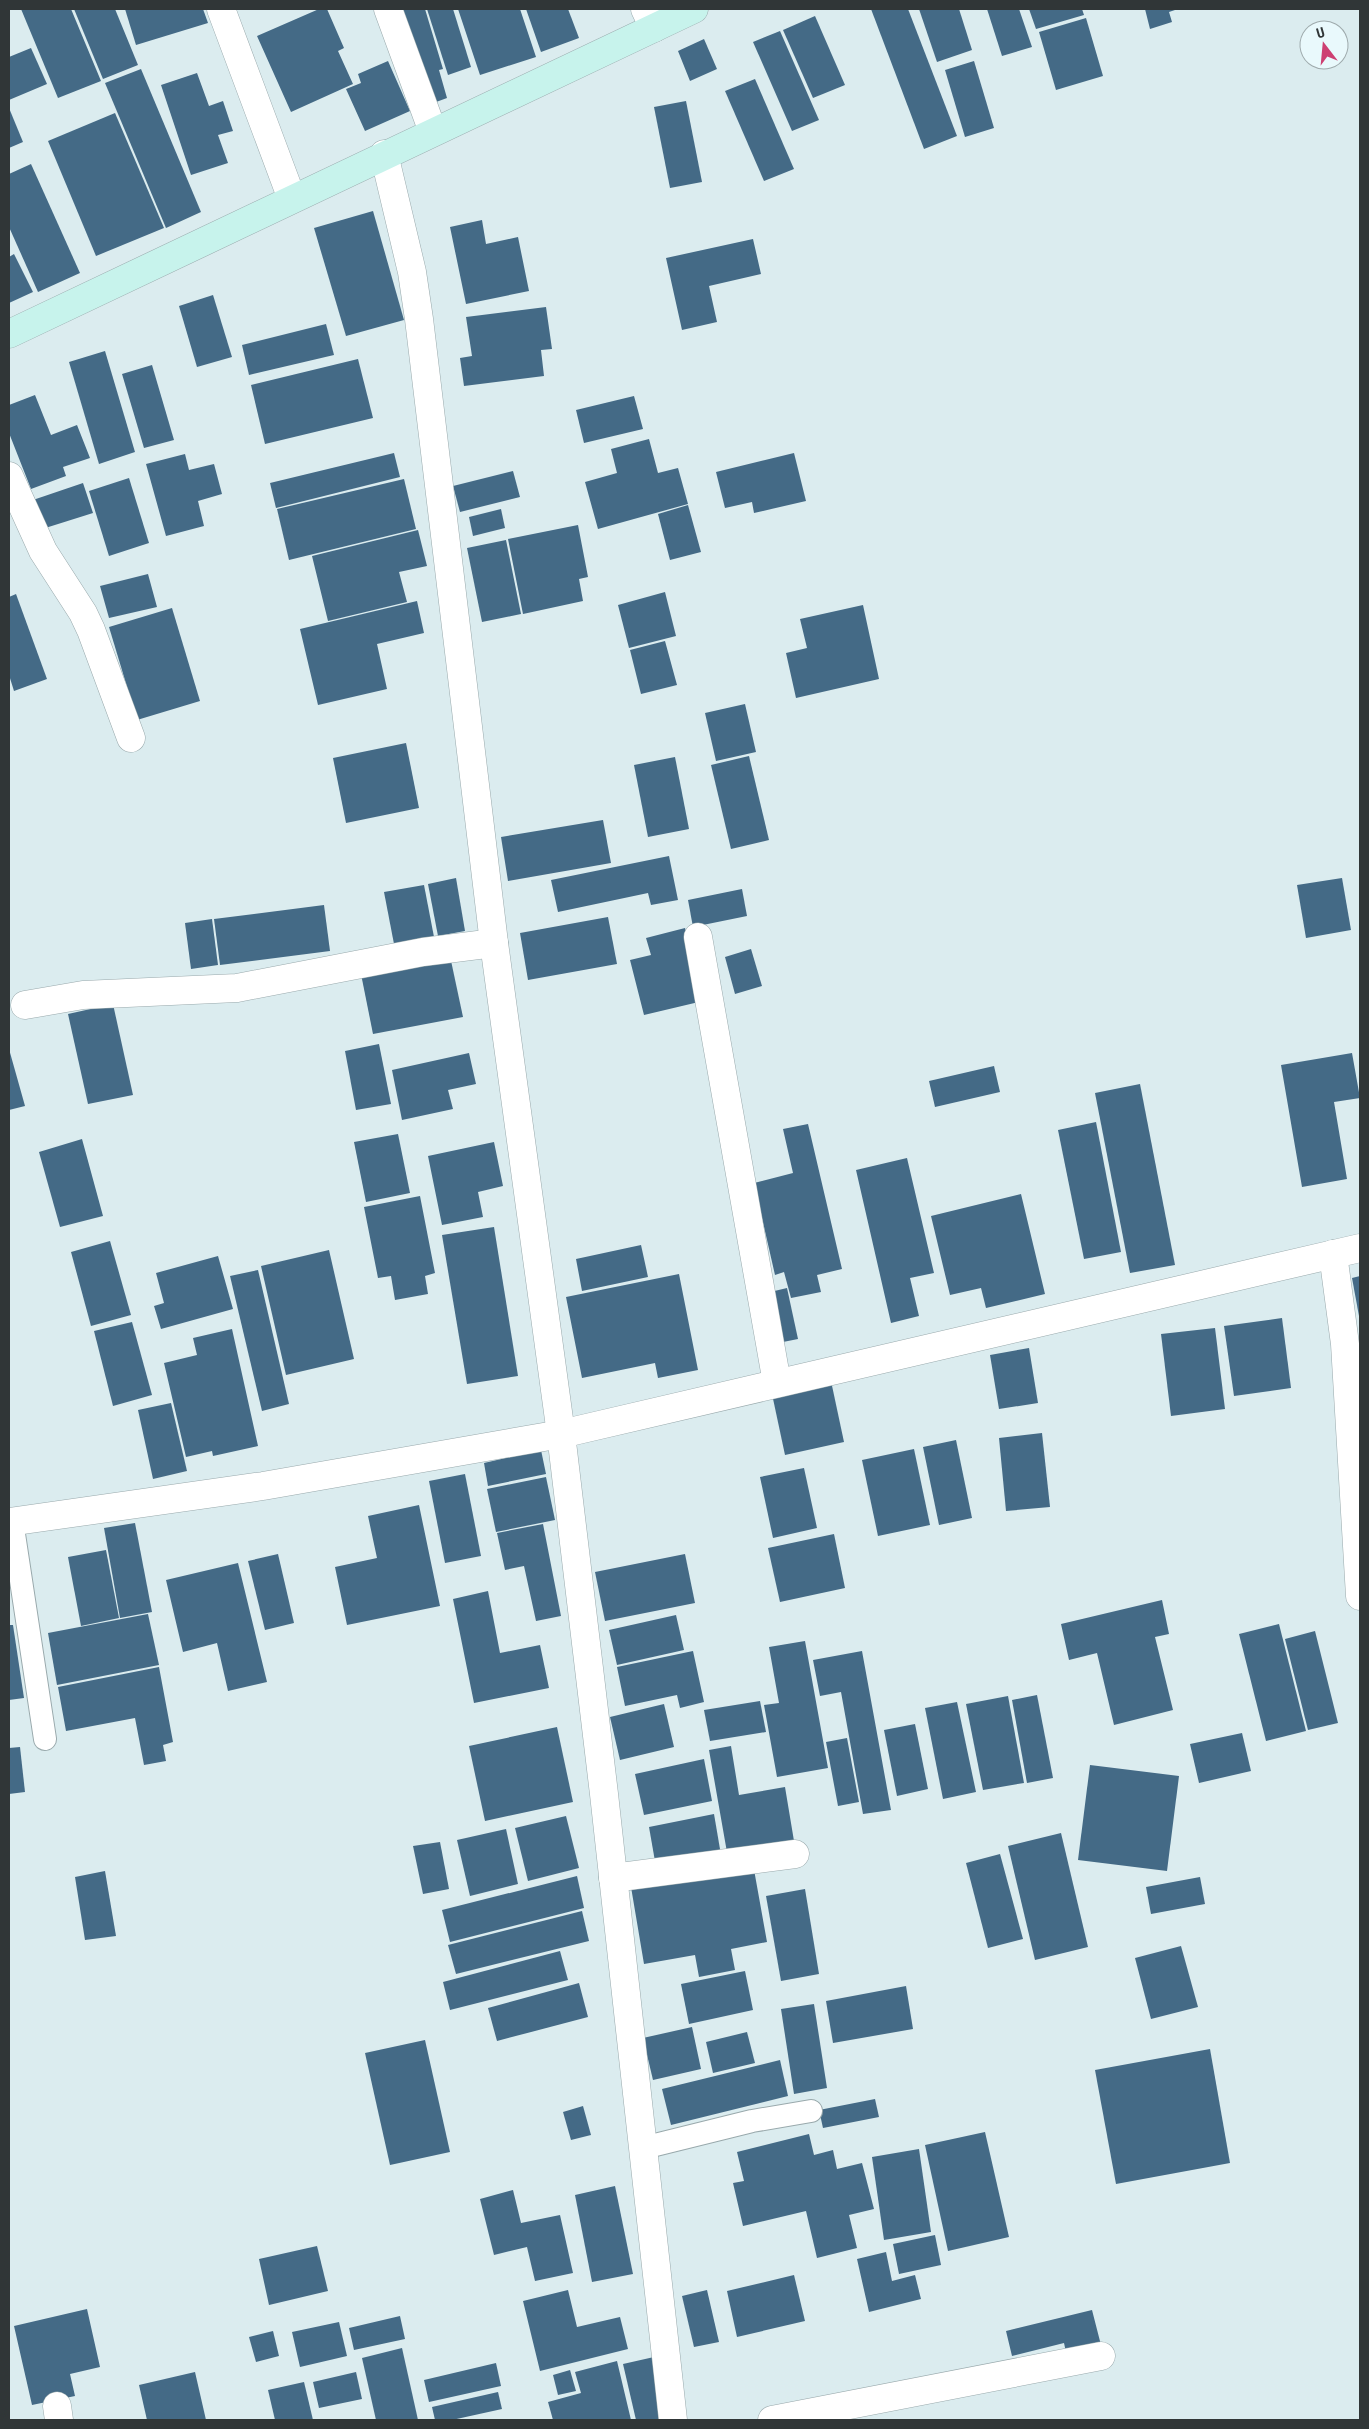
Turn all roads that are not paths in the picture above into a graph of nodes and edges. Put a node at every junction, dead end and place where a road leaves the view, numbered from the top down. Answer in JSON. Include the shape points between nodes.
{"nodes":[{"id":1,"x":221,"y":9,"type":"edge"},
{"id":2,"x":388,"y":9,"type":"edge"},
{"id":3,"x":694,"y":9,"type":"edge"},
{"id":4,"x":649,"y":18,"type":"edge"},
{"id":5,"x":433,"y":132,"type":"junction"},
{"id":6,"x":384,"y":154,"type":"junction"},
{"id":7,"x":292,"y":199,"type":"junction"},
{"id":8,"x":9,"y":334,"type":"edge"},
{"id":9,"x":9,"y":476,"type":"edge"},
{"id":10,"x":131,"y":738,"type":"dead end"},
{"id":11,"x":698,"y":937,"type":"dead end"},
{"id":12,"x":494,"y":943,"type":"junction"},
{"id":13,"x":25,"y":1005,"type":"dead end"},
{"id":14,"x":1360,"y":1248,"type":"edge"},
{"id":15,"x":1333,"y":1254,"type":"junction"},
{"id":16,"x":777,"y":1383,"type":"junction"},
{"id":17,"x":561,"y":1434,"type":"junction"},
{"id":18,"x":11,"y":1522,"type":"edge"},
{"id":19,"x":1360,"y":1596,"type":"edge"},
{"id":20,"x":45,"y":1739,"type":"dead end"},
{"id":21,"x":795,"y":1854,"type":"dead end"},
{"id":22,"x":613,"y":1878,"type":"junction"},
{"id":23,"x":811,"y":2111,"type":"dead end"},
{"id":24,"x":644,"y":2148,"type":"junction"},
{"id":25,"x":1101,"y":2356,"type":"dead end"},
{"id":26,"x":673,"y":2420,"type":"edge"},
{"id":27,"x":772,"y":2420,"type":"edge"}],
"edges":[{"from":1,"to":7,"type":"street"},
{"from":2,"to":5,"type":"street"},
{"from":3,"to":4,"type":"street"},
{"from":4,"to":5,"type":"street"},
{"from":5,"to":6,"type":"street"},
{"from":6,"to":7,"type":"street"},
{"from":6,"to":12,"type":"street","via":[[403,227],[419,319]]},
{"from":7,"to":8,"type":"street"},
{"from":9,"to":10,"type":"street","via":[[43,551],[92,630]]},
{"from":11,"to":16,"type":"street"},
{"from":12,"to":13,"type":"street","via":[[423,952],[237,988],[83,995]]},
{"from":12,"to":17,"type":"street"},
{"from":14,"to":15,"type":"street"},
{"from":15,"to":16,"type":"street"},
{"from":15,"to":19,"type":"street","via":[[1345,1344]]},
{"from":16,"to":17,"type":"street"},
{"from":17,"to":18,"type":"street","via":[[263,1486]]},
{"from":17,"to":22,"type":"street"},
{"from":18,"to":20,"type":"lane"},
{"from":21,"to":22,"type":"street"},
{"from":22,"to":24,"type":"street"},
{"from":23,"to":24,"type":"lane","via":[[752,2121]]},
{"from":24,"to":26,"type":"street"},
{"from":25,"to":27,"type":"street"}]}
